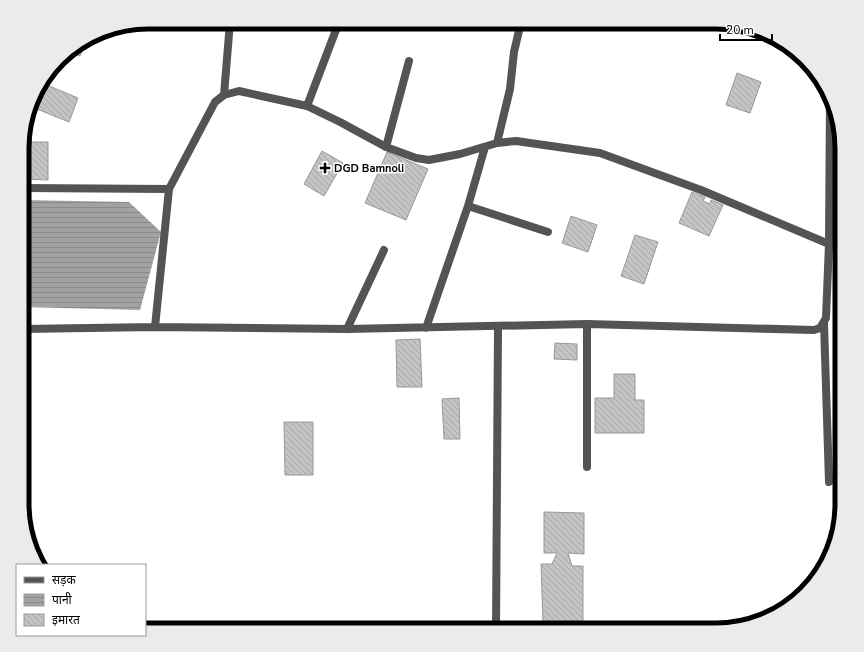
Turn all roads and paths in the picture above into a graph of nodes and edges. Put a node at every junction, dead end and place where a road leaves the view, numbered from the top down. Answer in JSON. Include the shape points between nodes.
{"nodes":[{"id":1,"x":229,"y":29,"type":"edge"},
{"id":2,"x":336,"y":29,"type":"edge"},
{"id":3,"x":519,"y":29,"type":"edge"},
{"id":4,"x":408,"y":61,"type":"dead end"},
{"id":5,"x":224,"y":95,"type":"junction"},
{"id":6,"x":307,"y":106,"type":"junction"},
{"id":7,"x":830,"y":114,"type":"edge"},
{"id":8,"x":498,"y":144,"type":"junction"},
{"id":9,"x":386,"y":147,"type":"junction"},
{"id":10,"x":485,"y":147,"type":"junction"},
{"id":11,"x":830,"y":180,"type":"junction"},
{"id":12,"x":835,"y":180,"type":"edge"},
{"id":13,"x":29,"y":188,"type":"edge"},
{"id":14,"x":169,"y":190,"type":"junction"},
{"id":15,"x":468,"y":206,"type":"junction"},
{"id":16,"x":548,"y":232,"type":"dead end"},
{"id":17,"x":829,"y":244,"type":"junction"},
{"id":18,"x":384,"y":250,"type":"dead end"},
{"id":19,"x":824,"y":323,"type":"junction"},
{"id":20,"x":587,"y":324,"type":"junction"},
{"id":21,"x":155,"y":327,"type":"junction"},
{"id":22,"x":498,"y":327,"type":"junction"},
{"id":23,"x":426,"y":328,"type":"junction"},
{"id":24,"x":29,"y":329,"type":"edge"},
{"id":25,"x":347,"y":329,"type":"junction"},
{"id":26,"x":587,"y":467,"type":"dead end"},
{"id":27,"x":829,"y":482,"type":"dead end"},
{"id":28,"x":496,"y":623,"type":"edge"}],
"edges":[{"from":1,"to":5,"type":"street"},
{"from":2,"to":6,"type":"street"},
{"from":3,"to":8,"type":"street"},
{"from":4,"to":9,"type":"street"},
{"from":5,"to":6,"type":"street","via":[[239,91]]},
{"from":5,"to":14,"type":"street","via":[[215,102]]},
{"from":6,"to":9,"type":"street"},
{"from":7,"to":11,"type":"street"},
{"from":8,"to":10,"type":"street"},
{"from":8,"to":17,"type":"street","via":[[516,141],[600,153],[701,190]]},
{"from":9,"to":10,"type":"street","via":[[429,160]]},
{"from":10,"to":15,"type":"street"},
{"from":11,"to":12,"type":"street"},
{"from":11,"to":17,"type":"street"},
{"from":13,"to":14,"type":"street"},
{"from":14,"to":21,"type":"street"},
{"from":15,"to":16,"type":"street"},
{"from":15,"to":23,"type":"street"},
{"from":17,"to":19,"type":"street"},
{"from":18,"to":25,"type":"street"},
{"from":19,"to":20,"type":"street","via":[[814,330]]},
{"from":19,"to":27,"type":"street"},
{"from":20,"to":22,"type":"street"},
{"from":20,"to":26,"type":"street"},
{"from":21,"to":24,"type":"street"},
{"from":21,"to":25,"type":"street"},
{"from":22,"to":23,"type":"street"},
{"from":22,"to":28,"type":"street"},
{"from":23,"to":25,"type":"street"}]}
